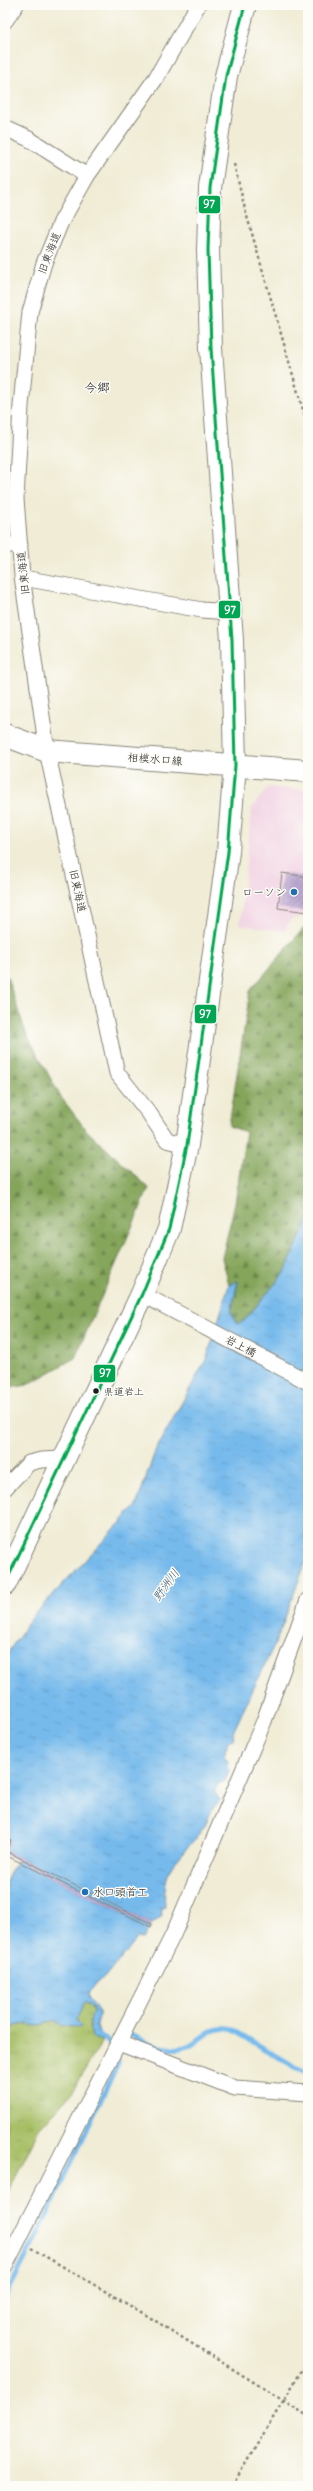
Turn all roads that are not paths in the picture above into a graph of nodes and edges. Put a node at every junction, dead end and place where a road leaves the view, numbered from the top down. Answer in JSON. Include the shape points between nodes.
{"nodes":[{"id":1,"x":16,"y":5,"type":"edge"},
{"id":2,"x":198,"y":5,"type":"edge"},
{"id":3,"x":245,"y":5,"type":"edge"},
{"id":4,"x":5,"y":21,"type":"edge"},
{"id":5,"x":5,"y":128,"type":"edge"},
{"id":6,"x":87,"y":176,"type":"junction"},
{"id":7,"x":12,"y":545,"type":"edge"},
{"id":8,"x":22,"y":578,"type":"junction"},
{"id":9,"x":230,"y":612,"type":"junction"},
{"id":10,"x":5,"y":736,"type":"edge"},
{"id":11,"x":47,"y":751,"type":"junction"},
{"id":12,"x":235,"y":765,"type":"junction"},
{"id":13,"x":308,"y":771,"type":"edge"},
{"id":14,"x":186,"y":1145,"type":"junction"},
{"id":15,"x":142,"y":1294,"type":"junction"},
{"id":16,"x":308,"y":1382,"type":"edge"},
{"id":17,"x":63,"y":1459,"type":"junction"},
{"id":18,"x":5,"y":1488,"type":"edge"},
{"id":19,"x":5,"y":1584,"type":"edge"},
{"id":20,"x":308,"y":1600,"type":"edge"},
{"id":21,"x":119,"y":2043,"type":"junction"},
{"id":22,"x":308,"y":2093,"type":"edge"},
{"id":23,"x":5,"y":2266,"type":"edge"}],
"edges":[{"from":1,"to":4,"type":"street"},
{"from":2,"to":6,"type":"street","name":"旧東海道","via":[[156,78]]},
{"from":3,"to":9,"type":"main road","via":[[226,76],[210,188],[208,258],[211,348]]},
{"from":5,"to":6,"type":"street","via":[[29,139]]},
{"from":6,"to":7,"type":"street","name":"旧東海道","via":[[61,222],[44,263],[30,312]]},
{"from":7,"to":8,"type":"street","name":"旧東海道"},
{"from":8,"to":9,"type":"street","via":[[202,610]]},
{"from":8,"to":11,"type":"street","name":"旧東海道"},
{"from":9,"to":12,"type":"main road"},
{"from":10,"to":11,"type":"main road","name":"相模水口線"},
{"from":11,"to":12,"type":"main road","name":"相模水口線"},
{"from":11,"to":14,"type":"street","name":"旧東海道","via":[[117,1073],[167,1140]]},
{"from":12,"to":13,"type":"main road","name":"相模水口線"},
{"from":12,"to":14,"type":"main road","via":[[228,852]]},
{"from":14,"to":15,"type":"main road","via":[[170,1230]]},
{"from":15,"to":16,"type":"street","name":"岩上橋"},
{"from":15,"to":17,"type":"main road"},
{"from":17,"to":18,"type":"street","via":[[29,1463]]},
{"from":17,"to":19,"type":"main road"},
{"from":20,"to":21,"type":"street","via":[[264,1721],[217,1832],[173,1935]]},
{"from":21,"to":22,"type":"street","via":[[235,2088]]},
{"from":21,"to":23,"type":"street"}]}
